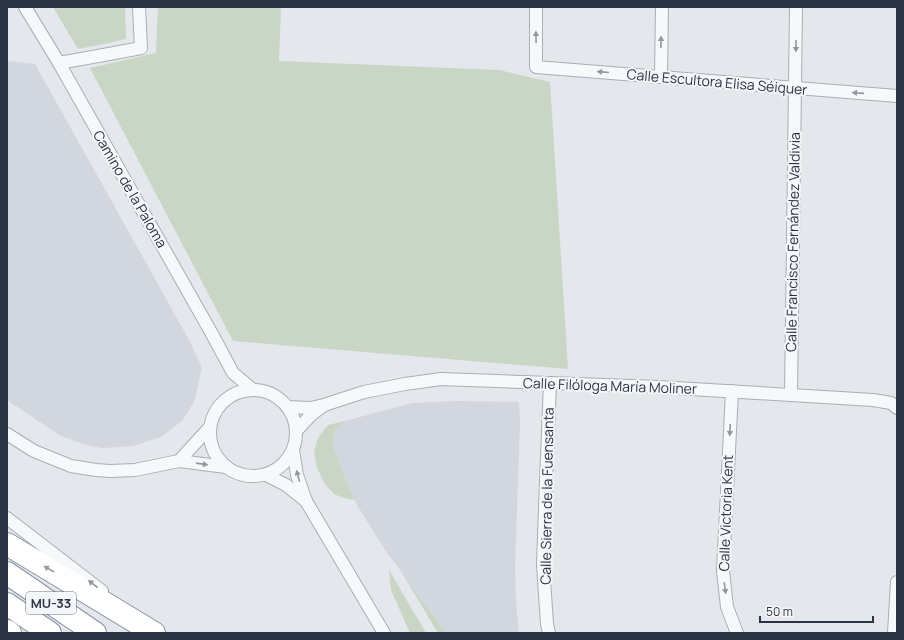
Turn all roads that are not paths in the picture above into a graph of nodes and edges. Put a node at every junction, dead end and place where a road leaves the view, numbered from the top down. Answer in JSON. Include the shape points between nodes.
{"nodes":[{"id":1,"x":25,"y":7,"type":"edge"},
{"id":2,"x":139,"y":7,"type":"edge"},
{"id":3,"x":536,"y":7,"type":"edge"},
{"id":4,"x":662,"y":7,"type":"edge"},
{"id":5,"x":796,"y":7,"type":"edge"},
{"id":6,"x":59,"y":63,"type":"junction"},
{"id":7,"x":661,"y":77,"type":"junction"},
{"id":8,"x":795,"y":88,"type":"junction"},
{"id":9,"x":897,"y":96,"type":"edge"},
{"id":10,"x":233,"y":373,"type":"junction"},
{"id":11,"x":550,"y":383,"type":"junction"},
{"id":12,"x":252,"y":389,"type":"junction"},
{"id":13,"x":732,"y":391,"type":"junction"},
{"id":14,"x":234,"y":393,"type":"junction"},
{"id":15,"x":791,"y":395,"type":"junction"},
{"id":16,"x":324,"y":405,"type":"junction"},
{"id":17,"x":287,"y":407,"type":"junction"},
{"id":18,"x":897,"y":408,"type":"edge"},
{"id":19,"x":210,"y":427,"type":"junction"},
{"id":20,"x":297,"y":430,"type":"junction"},
{"id":21,"x":7,"y":434,"type":"edge"},
{"id":22,"x":293,"y":450,"type":"junction"},
{"id":23,"x":178,"y":461,"type":"junction"},
{"id":24,"x":226,"y":467,"type":"junction"},
{"id":25,"x":266,"y":474,"type":"junction"},
{"id":26,"x":306,"y":500,"type":"junction"},
{"id":27,"x":7,"y":518,"type":"edge"},
{"id":28,"x":7,"y":544,"type":"edge"},
{"id":29,"x":7,"y":573,"type":"edge"},
{"id":30,"x":897,"y":582,"type":"edge"},
{"id":31,"x":7,"y":604,"type":"edge"},
{"id":32,"x":7,"y":631,"type":"edge"},
{"id":33,"x":10,"y":633,"type":"edge"},
{"id":34,"x":50,"y":633,"type":"edge"},
{"id":35,"x":95,"y":633,"type":"edge"},
{"id":36,"x":156,"y":633,"type":"edge"},
{"id":37,"x":384,"y":633,"type":"edge"},
{"id":38,"x":549,"y":633,"type":"edge"},
{"id":39,"x":737,"y":633,"type":"edge"},
{"id":40,"x":894,"y":633,"type":"edge"}],
"edges":[{"from":1,"to":6,"type":"street","name":"Camino de la Paloma"},
{"from":2,"to":6,"type":"street","via":[[141,48]]},
{"from":7,"to":3,"type":"street","name":"Calle Escultora Elisa Séiquer","one_way":true,"via":[[536,67]]},
{"from":7,"to":4,"type":"street","one_way":true},
{"from":5,"to":8,"type":"street","name":"Calle Francisco Fernández Valdivia","one_way":true},
{"from":6,"to":10,"type":"street","name":"Camino de la Paloma"},
{"from":7,"to":8,"type":"street","name":"Calle Escultora Elisa Séiquer"},
{"from":9,"to":8,"type":"street","name":"Calle Escultora Elisa Séiquer","one_way":true},
{"from":8,"to":15,"type":"street","name":"Calle Francisco Fernández Valdivia"},
{"from":10,"to":12,"type":"street","name":"Camino de la Paloma"},
{"from":10,"to":14,"type":"street","name":"Camino de la Paloma"},
{"from":11,"to":13,"type":"street","name":"Calle Filóloga María Moliner"},
{"from":11,"to":16,"type":"street","name":"Calle Filóloga María Moliner","via":[[441,379],[364,392]]},
{"from":11,"to":38,"type":"street","name":"Calle Sierra de la Fuensanta","via":[[543,565]]},
{"from":12,"to":14,"type":"street"},
{"from":12,"to":17,"type":"street","via":[[269,392],[284,401]]},
{"from":13,"to":15,"type":"street","name":"Calle Filóloga María Moliner"},
{"from":13,"to":39,"type":"street","name":"Calle Victoria Kent","one_way":true,"via":[[722,571],[727,607]]},
{"from":14,"to":19,"type":"street","via":[[223,401],[214,413]]},
{"from":15,"to":18,"type":"street","name":"Calle Filóloga María Moliner","via":[[873,400],[891,403]]},
{"from":16,"to":17,"type":"street","name":"Calle Filóloga María Moliner","via":[[310,408]]},
{"from":16,"to":20,"type":"street","name":"Calle Filóloga María Moliner"},
{"from":17,"to":20,"type":"street","via":[[293,415]]},
{"from":19,"to":23,"type":"street"},
{"from":19,"to":24,"type":"street","via":[[210,442],[216,456]]},
{"from":20,"to":22,"type":"street"},
{"from":21,"to":23,"type":"street","via":[[34,452],[71,466],[96,470],[136,470]]},
{"from":22,"to":25,"type":"street","via":[[279,468]]},
{"from":26,"to":22,"type":"street","one_way":true,"via":[[297,475]]},
{"from":23,"to":24,"type":"street","one_way":true},
{"from":24,"to":25,"type":"street","via":[[238,474]]},
{"from":25,"to":26,"type":"street"},
{"from":26,"to":37,"type":"street"},
{"from":36,"to":27,"type":"street","one_way":true},
{"from":36,"to":28,"type":"highway","one_way":true},
{"from":29,"to":35,"type":"highway","number":"MU-33"},
{"from":30,"to":40,"type":"street"},
{"from":31,"to":34,"type":"highway","number":"MU-33"},
{"from":32,"to":33,"type":"highway"}]}
